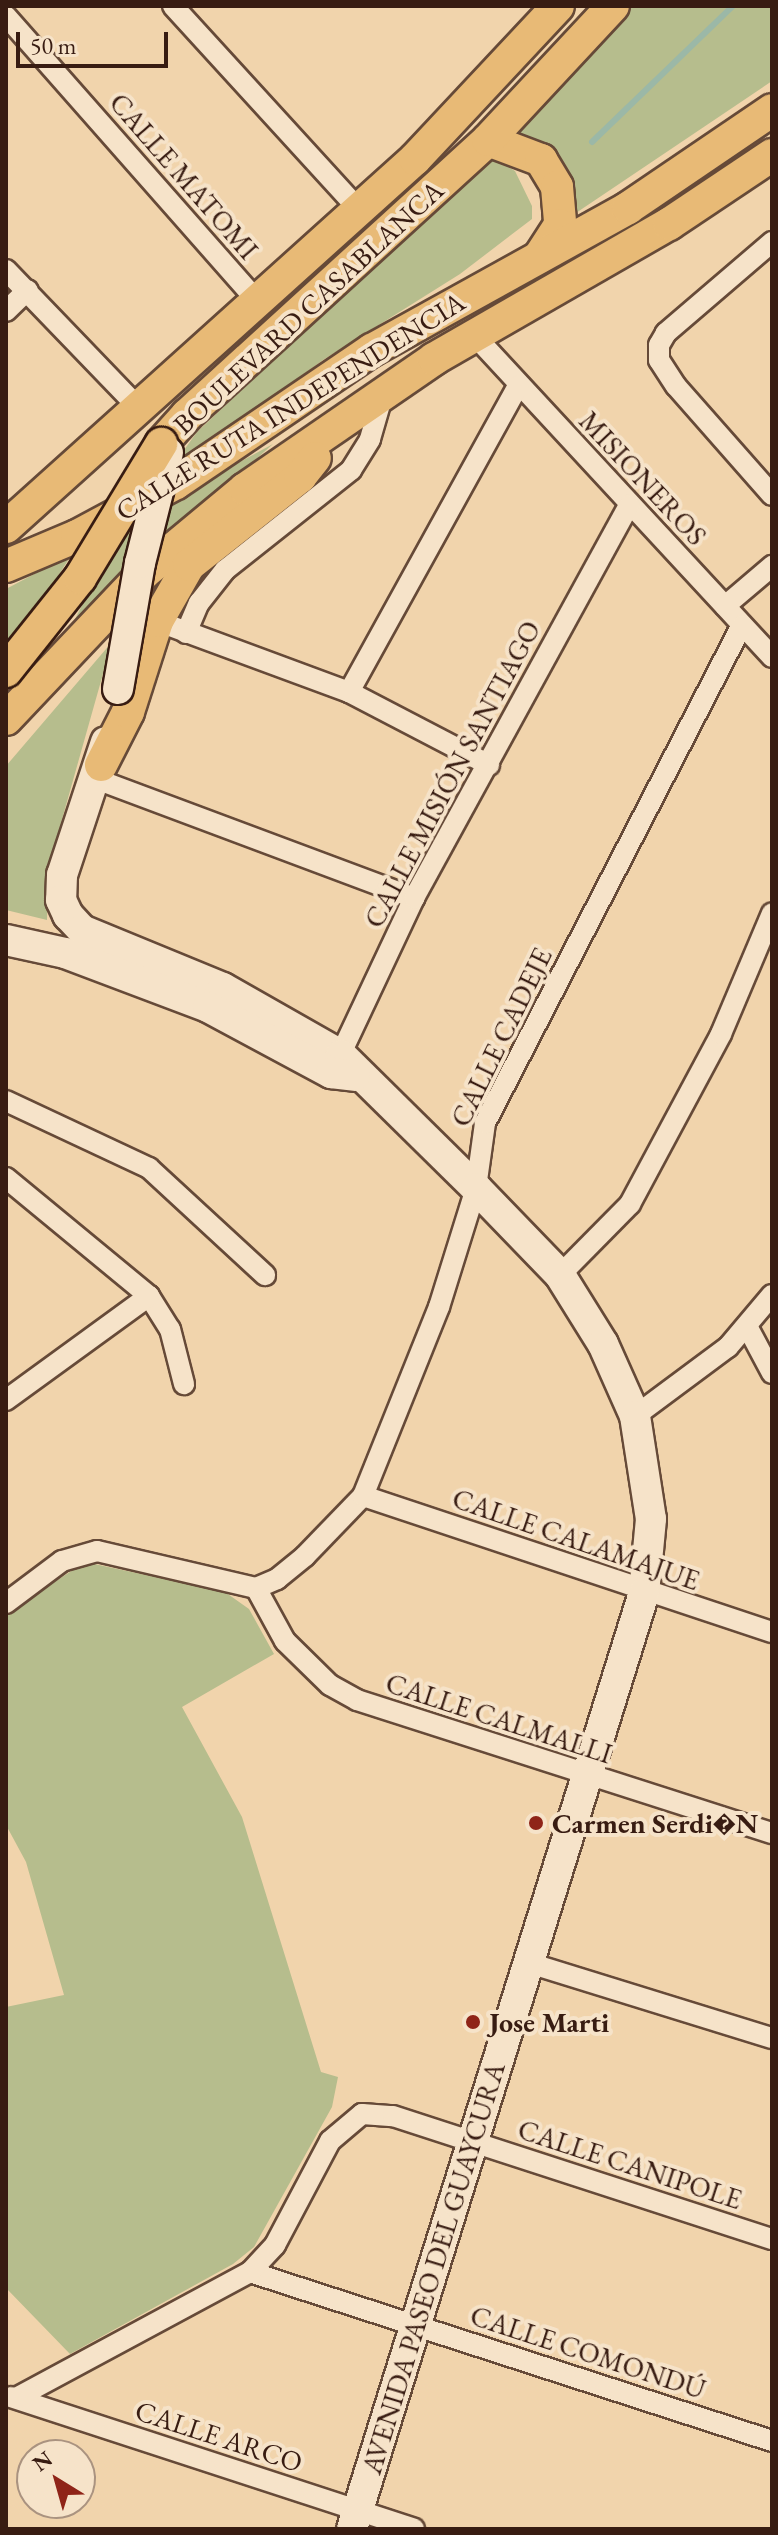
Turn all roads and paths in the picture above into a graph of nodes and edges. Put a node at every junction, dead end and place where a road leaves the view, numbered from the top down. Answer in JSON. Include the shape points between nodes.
{"nodes":[{"id":1,"x":173,"y":6,"type":"edge"},
{"id":2,"x":558,"y":6,"type":"edge"},
{"id":3,"x":613,"y":6,"type":"edge"},
{"id":4,"x":6,"y":16,"type":"edge"},
{"id":5,"x":772,"y":110,"type":"edge"},
{"id":6,"x":488,"y":140,"type":"junction"},
{"id":7,"x":772,"y":141,"type":"edge"},
{"id":8,"x":772,"y":155,"type":"edge"},
{"id":9,"x":359,"y":210,"type":"junction"},
{"id":10,"x":772,"y":242,"type":"edge"},
{"id":11,"x":534,"y":262,"type":"junction"},
{"id":12,"x":6,"y":270,"type":"edge"},
{"id":13,"x":28,"y":290,"type":"junction"},
{"id":14,"x":256,"y":300,"type":"junction"},
{"id":15,"x":6,"y":311,"type":"edge"},
{"id":16,"x":474,"y":335,"type":"junction"},
{"id":17,"x":518,"y":386,"type":"junction"},
{"id":18,"x":383,"y":392,"type":"junction"},
{"id":19,"x":138,"y":407,"type":"junction"},
{"id":20,"x":347,"y":418,"type":"junction"},
{"id":21,"x":165,"y":448,"type":"junction"},
{"id":22,"x":772,"y":495,"type":"edge"},
{"id":23,"x":629,"y":505,"type":"junction"},
{"id":24,"x":6,"y":527,"type":"edge"},
{"id":25,"x":6,"y":566,"type":"edge"},
{"id":26,"x":772,"y":566,"type":"edge"},
{"id":27,"x":725,"y":606,"type":"junction"},
{"id":28,"x":742,"y":625,"type":"junction"},
{"id":29,"x":171,"y":627,"type":"junction"},
{"id":30,"x":772,"y":657,"type":"edge"},
{"id":31,"x":6,"y":671,"type":"edge"},
{"id":32,"x":349,"y":692,"type":"junction"},
{"id":33,"x":6,"y":719,"type":"edge"},
{"id":34,"x":489,"y":765,"type":"junction"},
{"id":35,"x":98,"y":772,"type":"junction"},
{"id":36,"x":414,"y":898,"type":"junction"},
{"id":37,"x":772,"y":913,"type":"edge"},
{"id":38,"x":6,"y":940,"type":"edge"},
{"id":39,"x":343,"y":1068,"type":"junction"},
{"id":40,"x":6,"y":1101,"type":"edge"},
{"id":41,"x":9,"y":1185,"type":"edge"},
{"id":42,"x":476,"y":1188,"type":"junction"},
{"id":43,"x":265,"y":1275,"type":"dead end"},
{"id":44,"x":560,"y":1275,"type":"junction"},
{"id":45,"x":772,"y":1295,"type":"edge"},
{"id":46,"x":149,"y":1296,"type":"junction"},
{"id":47,"x":748,"y":1328,"type":"junction"},
{"id":48,"x":772,"y":1373,"type":"edge"},
{"id":49,"x":184,"y":1384,"type":"dead end"},
{"id":50,"x":6,"y":1400,"type":"edge"},
{"id":51,"x":635,"y":1416,"type":"junction"},
{"id":52,"x":363,"y":1496,"type":"junction"},
{"id":53,"x":256,"y":1588,"type":"junction"},
{"id":54,"x":644,"y":1593,"type":"junction"},
{"id":55,"x":6,"y":1603,"type":"edge"},
{"id":56,"x":772,"y":1632,"type":"edge"},
{"id":57,"x":587,"y":1777,"type":"junction"},
{"id":58,"x":772,"y":1833,"type":"edge"},
{"id":59,"x":529,"y":1963,"type":"junction"},
{"id":60,"x":772,"y":2038,"type":"edge"},
{"id":61,"x":473,"y":2142,"type":"junction"},
{"id":62,"x":772,"y":2239,"type":"edge"},
{"id":63,"x":250,"y":2272,"type":"junction"},
{"id":64,"x":415,"y":2326,"type":"junction"},
{"id":65,"x":11,"y":2397,"type":"edge"},
{"id":66,"x":772,"y":2441,"type":"edge"},
{"id":67,"x":355,"y":2520,"type":"edge"},
{"id":68,"x":414,"y":2529,"type":"edge"}],
"edges":[{"from":1,"to":9,"type":"street"},
{"from":2,"to":9,"type":"main road","name":"BOULEVARD CASABLANCA","via":[[466,110]]},
{"from":3,"to":6,"type":"main road","name":"BOULEVARD CASABLANCA"},
{"from":4,"to":14,"type":"street","name":"CALLE MATOMI"},
{"from":5,"to":11,"type":"main road","name":"CALLE RUTA INDEPENDENCIA","via":[[628,208]]},
{"from":6,"to":11,"type":"main road","via":[[541,160],[557,187],[560,225],[553,242]]},
{"from":6,"to":21,"type":"main road","name":"BOULEVARD CASABLANCA","via":[[187,415]]},
{"from":7,"to":16,"type":"main road","via":[[653,223],[485,314],[473,325]]},
{"from":8,"to":16,"type":"main road","name":"CALLE RUTA INDEPENDENCIA","via":[[669,224]]},
{"from":9,"to":14,"type":"main road","name":"BOULEVARD CASABLANCA"},
{"from":10,"to":22,"type":"street","via":[[666,333],[659,360]]},
{"from":11,"to":25,"type":"main road","name":"CALLE RUTA INDEPENDENCIA","via":[[372,350],[176,483],[77,536]]},
{"from":12,"to":13,"type":"street"},
{"from":13,"to":15,"type":"street"},
{"from":13,"to":19,"type":"street"},
{"from":14,"to":19,"type":"main road","name":"BOULEVARD CASABLANCA"},
{"from":16,"to":17,"type":"street","name":"MISIONEROS"},
{"from":16,"to":18,"type":"main road","name":"CALLE RUTA INDEPENDENCIA"},
{"from":17,"to":23,"type":"street","name":"MISIONEROS"},
{"from":17,"to":32,"type":"street"},
{"from":18,"to":20,"type":"main road","name":"CALLE RUTA INDEPENDENCIA"},
{"from":18,"to":29,"type":"street","via":[[370,439],[351,470],[225,570]]},
{"from":19,"to":24,"type":"main road","name":"BOULEVARD CASABLANCA"},
{"from":20,"to":29,"type":"main road","via":[[300,477],[189,565]]},
{"from":20,"to":33,"type":"main road","via":[[245,489],[153,564]]},
{"from":21,"to":31,"type":"main road","name":"BOULEVARD CASABLANCA","bridge":true,"via":[[80,578]]},
{"from":21,"to":35,"type":"street","name":"AVENIDA PASEO DEL GUAYCURA","bridge":true},
{"from":23,"to":27,"type":"street","name":"MISIONEROS"},
{"from":23,"to":34,"type":"street","name":"CALLE MISIÓN SANTIAGO"},
{"from":26,"to":27,"type":"street"},
{"from":27,"to":28,"type":"street","name":"MISIONEROS"},
{"from":28,"to":30,"type":"street","name":"MISIONEROS"},
{"from":28,"to":42,"type":"street","name":"CALLE CADEJE","via":[[485,1123]]},
{"from":29,"to":32,"type":"street"},
{"from":29,"to":35,"type":"main road"},
{"from":32,"to":34,"type":"street"},
{"from":34,"to":36,"type":"street","name":"CALLE MISIÓN SANTIAGO"},
{"from":35,"to":36,"type":"street"},
{"from":35,"to":39,"type":"street","name":"AVENIDA PASEO DEL GUAYCURA","via":[[62,875],[61,900],[68,915],[82,930],[223,988]]},
{"from":36,"to":39,"type":"street","name":"CALLE MISIÓN SANTIAGO"},
{"from":37,"to":44,"type":"street","via":[[721,1034],[630,1204]]},
{"from":38,"to":39,"type":"street","name":"AVENIDA PASEO DEL GUAYCURA","via":[[65,953],[208,1007]]},
{"from":39,"to":42,"type":"street","name":"AVENIDA PASEO DEL GUAYCURA"},
{"from":40,"to":43,"type":"street","via":[[149,1168]]},
{"from":41,"to":46,"type":"street"},
{"from":42,"to":44,"type":"street","name":"AVENIDA PASEO DEL GUAYCURA"},
{"from":42,"to":52,"type":"street","name":"CALLE CADEJE","via":[[439,1307]]},
{"from":44,"to":51,"type":"street","name":"AVENIDA PASEO DEL GUAYCURA","via":[[603,1344]]},
{"from":45,"to":47,"type":"street"},
{"from":46,"to":49,"type":"street","via":[[170,1329]]},
{"from":46,"to":50,"type":"street"},
{"from":47,"to":48,"type":"street"},
{"from":47,"to":51,"type":"street"},
{"from":51,"to":54,"type":"street","name":"AVENIDA PASEO DEL GUAYCURA","via":[[651,1519]]},
{"from":52,"to":53,"type":"street","name":"CALLE CADEJE","via":[[305,1556]]},
{"from":52,"to":54,"type":"street","name":"CALLE CALAMAJUE"},
{"from":53,"to":55,"type":"street","via":[[97,1551],[62,1561]]},
{"from":53,"to":57,"type":"street","name":"CALLE CALMALLI","via":[[285,1641],[330,1685],[357,1700]]},
{"from":54,"to":56,"type":"street","name":"CALLE CALAMAJUE"},
{"from":54,"to":57,"type":"street","name":"AVENIDA PASEO DEL GUAYCURA"},
{"from":57,"to":58,"type":"street","name":"CALLE CALMALLI"},
{"from":57,"to":59,"type":"street","name":"AVENIDA PASEO DEL GUAYCURA"},
{"from":59,"to":60,"type":"street"},
{"from":59,"to":61,"type":"street","name":"AVENIDA PASEO DEL GUAYCURA"},
{"from":61,"to":62,"type":"street","name":"CALLE CANIPOLE"},
{"from":61,"to":63,"type":"street","name":"CALLE CANIPOLE","via":[[393,2116],[362,2114],[330,2141],[275,2245]]},
{"from":61,"to":64,"type":"street","name":"AVENIDA PASEO DEL GUAYCURA"},
{"from":63,"to":64,"type":"street","name":"CALLE COMONDÚ"},
{"from":63,"to":65,"type":"street","name":"CALLE CANIPOLE"},
{"from":64,"to":66,"type":"street","name":"CALLE COMONDÚ"},
{"from":64,"to":67,"type":"street","name":"AVENIDA PASEO DEL GUAYCURA"},
{"from":65,"to":67,"type":"street","name":"CALLE ARCO"},
{"from":67,"to":68,"type":"street","name":"CALLE ARCO"}]}
